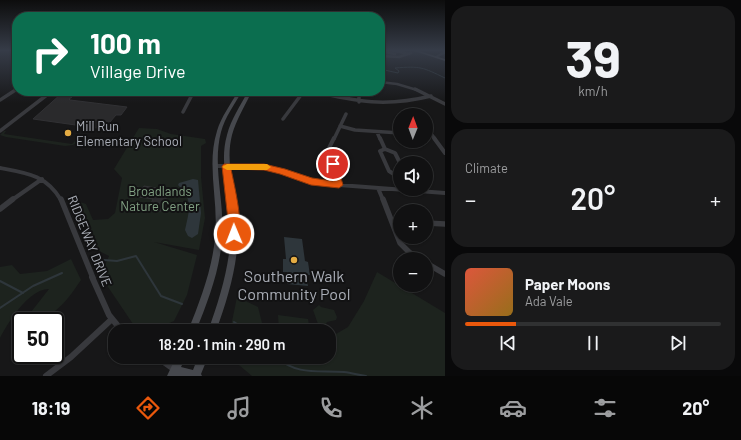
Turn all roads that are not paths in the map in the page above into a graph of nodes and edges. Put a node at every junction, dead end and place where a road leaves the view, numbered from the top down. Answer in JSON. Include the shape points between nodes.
{"nodes":[{"id":1,"x":385,"y":83,"type":"edge"},
{"id":2,"x":12,"y":92,"type":"edge"},
{"id":3,"x":46,"y":96,"type":"edge"},
{"id":4,"x":191,"y":96,"type":"edge"},
{"id":5,"x":237,"y":96,"type":"edge"},
{"id":6,"x":248,"y":96,"type":"edge"},
{"id":7,"x":300,"y":96,"type":"edge"},
{"id":8,"x":334,"y":96,"type":"edge"},
{"id":9,"x":359,"y":96,"type":"edge"},
{"id":10,"x":431,"y":96,"type":"junction"},
{"id":11,"x":0,"y":100,"type":"edge"},
{"id":12,"x":359,"y":102,"type":"junction"},
{"id":13,"x":445,"y":104,"type":"edge"},
{"id":14,"x":183,"y":112,"type":"dead end"},
{"id":15,"x":346,"y":114,"type":"dead end"},
{"id":16,"x":283,"y":119,"type":"dead end"},
{"id":17,"x":340,"y":126,"type":"junction"},
{"id":18,"x":0,"y":131,"type":"edge"},
{"id":19,"x":377,"y":132,"type":"junction"},
{"id":20,"x":393,"y":133,"type":"edge"},
{"id":21,"x":433,"y":136,"type":"edge"},
{"id":22,"x":385,"y":149,"type":"junction"},
{"id":23,"x":445,"y":153,"type":"edge"},
{"id":24,"x":396,"y":156,"type":"edge"},
{"id":25,"x":215,"y":166,"type":"junction"},
{"id":26,"x":227,"y":166,"type":"junction"},
{"id":27,"x":0,"y":168,"type":"edge"},
{"id":28,"x":393,"y":175,"type":"edge"},
{"id":29,"x":42,"y":179,"type":"junction"},
{"id":30,"x":339,"y":185,"type":"junction"},
{"id":31,"x":378,"y":188,"type":"junction"},
{"id":32,"x":445,"y":193,"type":"edge"},
{"id":33,"x":0,"y":209,"type":"edge"},
{"id":34,"x":433,"y":223,"type":"edge"},
{"id":35,"x":445,"y":224,"type":"edge"},
{"id":36,"x":409,"y":252,"type":"edge"},
{"id":37,"x":433,"y":267,"type":"edge"},
{"id":38,"x":445,"y":274,"type":"edge"},
{"id":39,"x":112,"y":319,"type":"junction"},
{"id":40,"x":116,"y":324,"type":"edge"},
{"id":41,"x":195,"y":324,"type":"edge"},
{"id":42,"x":215,"y":324,"type":"edge"},
{"id":43,"x":164,"y":364,"type":"edge"},
{"id":44,"x":179,"y":364,"type":"edge"},
{"id":45,"x":200,"y":364,"type":"edge"},
{"id":46,"x":175,"y":374,"type":"edge"},
{"id":47,"x":46,"y":376,"type":"edge"},
{"id":48,"x":196,"y":376,"type":"edge"}],
"edges":[{"from":1,"to":10,"type":"street","via":[[409,86]]},
{"from":2,"to":11,"type":"street"},
{"from":3,"to":18,"type":"street"},
{"from":4,"to":14,"type":"street"},
{"from":5,"to":25,"type":"main road","via":[[221,125],[215,148]]},
{"from":6,"to":26,"type":"main road","via":[[230,131]]},
{"from":7,"to":16,"type":"street"},
{"from":8,"to":12,"type":"street"},
{"from":9,"to":12,"type":"street"},
{"from":10,"to":12,"type":"street","via":[[394,104]]},
{"from":10,"to":13,"type":"street"},
{"from":15,"to":17,"type":"street"},
{"from":17,"to":19,"type":"street"},
{"from":17,"to":30,"type":"street","via":[[329,148]]},
{"from":19,"to":20,"type":"street"},
{"from":19,"to":22,"type":"street"},
{"from":21,"to":23,"type":"street"},
{"from":22,"to":24,"type":"street"},
{"from":22,"to":28,"type":"street","via":[[380,153],[389,173]]},
{"from":25,"to":26,"type":"street"},
{"from":25,"to":41,"type":"main road","via":[[220,206],[219,237],[212,276]]},
{"from":26,"to":30,"type":"street","via":[[268,168],[311,182]]},
{"from":26,"to":42,"type":"main road","via":[[234,214],[234,244],[228,278]]},
{"from":27,"to":29,"type":"street","name":"RIDGEWAY DRIVE","via":[[23,171]]},
{"from":29,"to":33,"type":"street"},
{"from":29,"to":39,"type":"street","name":"RIDGEWAY DRIVE","via":[[55,190],[64,205],[101,300]]},
{"from":30,"to":31,"type":"street"},
{"from":31,"to":32,"type":"street"},
{"from":31,"to":36,"type":"street","via":[[400,243]]},
{"from":34,"to":35,"type":"street"},
{"from":37,"to":38,"type":"street"},
{"from":39,"to":40,"type":"street","name":"RIDGEWAY DRIVE"},
{"from":39,"to":47,"type":"street"},
{"from":43,"to":46,"type":"street"},
{"from":44,"to":46,"type":"main road"},
{"from":45,"to":48,"type":"main road"},
{"from":46,"to":48,"type":"main road"}]}
